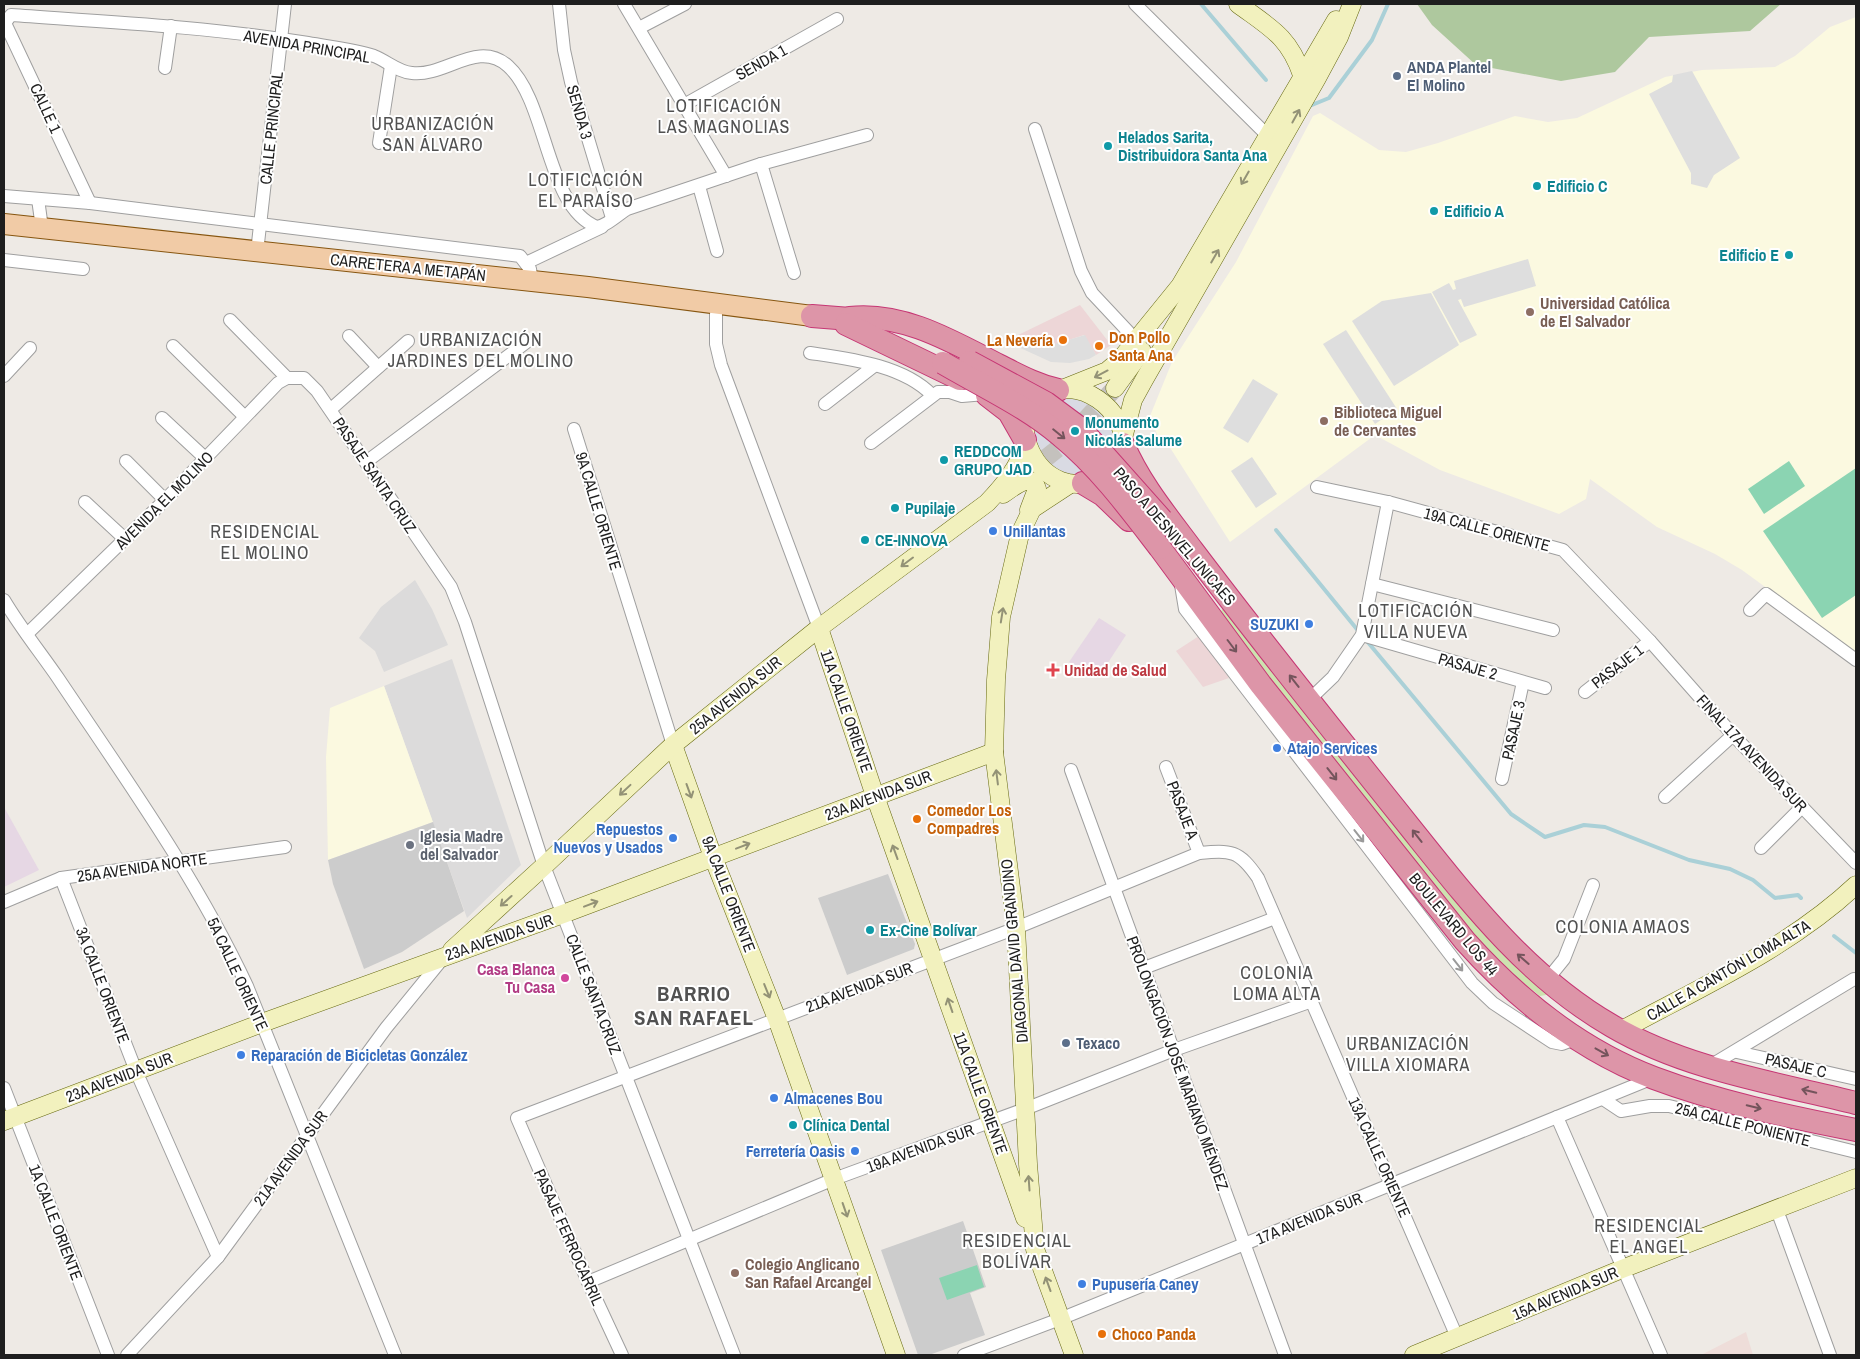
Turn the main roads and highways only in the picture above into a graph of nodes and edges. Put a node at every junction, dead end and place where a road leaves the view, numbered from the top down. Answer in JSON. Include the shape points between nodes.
{"nodes":[{"id":1,"x":1238,"y":4,"type":"edge"},
{"id":2,"x":1351,"y":4,"type":"edge"},
{"id":3,"x":1310,"y":72,"type":"junction"},
{"id":4,"x":4,"y":224,"type":"edge"},
{"id":5,"x":1180,"y":286,"type":"junction"},
{"id":6,"x":812,"y":316,"type":"joint"},
{"id":7,"x":953,"y":359,"type":"junction"},
{"id":8,"x":1115,"y":388,"type":"tunnel mouth"},
{"id":9,"x":1060,"y":390,"type":"junction"},
{"id":10,"x":1123,"y":441,"type":"junction"},
{"id":11,"x":1026,"y":442,"type":"junction"},
{"id":12,"x":1022,"y":477,"type":"tunnel mouth"},
{"id":13,"x":1077,"y":483,"type":"junction"},
{"id":14,"x":982,"y":506,"type":"junction"},
{"id":15,"x":1020,"y":534,"type":"junction"},
{"id":16,"x":1203,"y":608,"type":"junction"},
{"id":17,"x":1240,"y":613,"type":"junction"},
{"id":18,"x":819,"y":628,"type":"junction"},
{"id":19,"x":673,"y":745,"type":"junction"},
{"id":20,"x":994,"y":752,"type":"junction"},
{"id":21,"x":875,"y":796,"type":"junction"},
{"id":22,"x":713,"y":857,"type":"junction"},
{"id":23,"x":1854,"y":891,"type":"edge"},
{"id":24,"x":446,"y":955,"type":"junction"},
{"id":25,"x":1485,"y":963,"type":"junction"},
{"id":26,"x":1547,"y":980,"type":"junction"},
{"id":27,"x":1553,"y":1022,"type":"junction"},
{"id":28,"x":1617,"y":1029,"type":"junction"},
{"id":29,"x":1856,"y":1103,"type":"edge"},
{"id":30,"x":9,"y":1119,"type":"edge"},
{"id":31,"x":1856,"y":1130,"type":"edge"},
{"id":32,"x":1856,"y":1178,"type":"edge"},
{"id":33,"x":1035,"y":1249,"type":"junction"},
{"id":34,"x":896,"y":1355,"type":"edge"},
{"id":35,"x":1074,"y":1355,"type":"edge"},
{"id":36,"x":1414,"y":1355,"type":"edge"}],
"edges":[{"from":1,"to":3,"type":"main road","via":[[1266,25],[1284,30],[1295,38],[1303,46]]},
{"from":2,"to":3,"type":"main road","via":[[1330,29]]},
{"from":3,"to":5,"type":"main road","one_way":true},
{"from":10,"to":3,"type":"main road","one_way":true,"via":[[1134,400],[1144,380]]},
{"from":4,"to":6,"type":"main road","name":"CARRETERA A METAPÁN","via":[[257,252],[529,272],[715,308],[748,306]]},
{"from":5,"to":8,"type":"main road","via":[[1175,302]]},
{"from":5,"to":9,"type":"main road","one_way":true,"via":[[1108,371]]},
{"from":6,"to":7,"type":"highway","name":"PASO A DESNIVEL UNICAES","via":[[848,321]]},
{"from":7,"to":9,"type":"highway"},
{"from":7,"to":11,"type":"highway","via":[[985,394],[1009,412]]},
{"from":7,"to":16,"type":"highway","name":"PASO A DESNIVEL UNICAES","one_way":true,"bridge":true,"via":[[1061,436],[1118,495]]},
{"from":7,"to":17,"type":"highway","name":"PASO A DESNIVEL UNICAES","bridge":true,"via":[[1046,403],[1081,429]]},
{"from":9,"to":10,"type":"main road","via":[[1082,390],[1100,399],[1115,415]]},
{"from":9,"to":11,"type":"main road","via":[[1040,398],[1029,410],[1024,425]]},
{"from":10,"to":13,"type":"main road","via":[[1110,470],[1096,479]]},
{"from":10,"to":17,"type":"highway","via":[[1144,485]]},
{"from":11,"to":13,"type":"main road","via":[[1036,461],[1046,471],[1060,481]]},
{"from":11,"to":14,"type":"main road","name":"25A AVENIDA SUR","via":[[1018,466]]},
{"from":12,"to":14,"type":"main road"},
{"from":13,"to":15,"type":"main road","name":"DIAGONAL DAVID GRANDINO","via":[[1032,509]]},
{"from":13,"to":16,"type":"highway","via":[[1103,495],[1132,523]]},
{"from":14,"to":15,"type":"main road","via":[[1030,480],[1035,484],[1037,494],[1026,513]]},
{"from":14,"to":18,"type":"main road","name":"25A AVENIDA SUR","one_way":true},
{"from":20,"to":15,"type":"main road","name":"DIAGONAL DAVID GRANDINO","one_way":true,"via":[[1001,617]]},
{"from":16,"to":25,"type":"highway","name":"BOULEVARD LOS 44","one_way":true},
{"from":26,"to":17,"type":"highway","name":"BOULEVARD LOS 44","one_way":true,"via":[[1485,920]]},
{"from":18,"to":19,"type":"main road","name":"25A AVENIDA SUR"},
{"from":18,"to":21,"type":"main road","name":"11A CALLE ORIENTE"},
{"from":19,"to":22,"type":"main road","name":"9A CALLE ORIENTE","one_way":true},
{"from":19,"to":24,"type":"main road","name":"25A AVENIDA SUR","one_way":true},
{"from":20,"to":21,"type":"main road","name":"23A AVENIDA SUR"},
{"from":33,"to":20,"type":"main road","name":"DIAGONAL DAVID GRANDINO","one_way":true,"via":[[1016,928]]},
{"from":22,"to":21,"type":"main road","name":"23A AVENIDA SUR","one_way":true},
{"from":33,"to":21,"type":"main road","name":"11A CALLE ORIENTE","one_way":true},
{"from":24,"to":22,"type":"main road","name":"23A AVENIDA SUR","one_way":true},
{"from":22,"to":34,"type":"main road","name":"9A CALLE ORIENTE","one_way":true,"via":[[777,1019]]},
{"from":23,"to":28,"type":"main road","name":"CALLE A CANTÓN LOMA ALTA","via":[[1775,946]]},
{"from":24,"to":30,"type":"main road","name":"23A AVENIDA SUR"},
{"from":25,"to":26,"type":"highway","via":[[1501,969],[1545,1001],[1554,994]]},
{"from":25,"to":27,"type":"highway","name":"BOULEVARD LOS 44"},
{"from":26,"to":28,"type":"highway","name":"BOULEVARD LOS 44"},
{"from":27,"to":28,"type":"highway","via":[[1552,1010],[1562,1005],[1597,1026]]},
{"from":27,"to":31,"type":"highway","name":"BOULEVARD LOS 44","one_way":true,"via":[[1654,1078],[1735,1102]]},
{"from":29,"to":28,"type":"highway","name":"BOULEVARD LOS 44","one_way":true,"via":[[1710,1066],[1656,1048]]},
{"from":32,"to":36,"type":"main road","name":"15A AVENIDA SUR","via":[[1622,1269]]},
{"from":35,"to":33,"type":"main road","name":"DIAGONAL DAVID GRANDINO","one_way":true}]}
